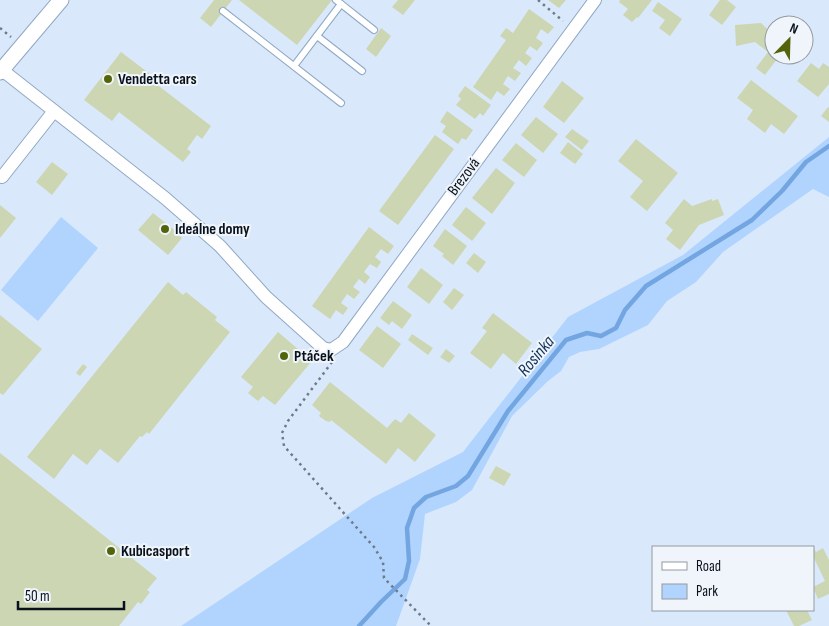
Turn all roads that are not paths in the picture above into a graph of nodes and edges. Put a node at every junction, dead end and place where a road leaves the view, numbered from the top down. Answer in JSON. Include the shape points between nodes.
{"nodes":[{"id":1,"x":61,"y":0,"type":"edge"},
{"id":2,"x":595,"y":0,"type":"edge"},
{"id":3,"x":339,"y":2,"type":"edge"},
{"id":4,"x":223,"y":11,"type":"dead end"},
{"id":5,"x":374,"y":30,"type":"dead end"},
{"id":6,"x":317,"y":36,"type":"junction"},
{"id":7,"x":294,"y":66,"type":"junction"},
{"id":8,"x":1,"y":71,"type":"edge"},
{"id":9,"x":362,"y":71,"type":"dead end"},
{"id":10,"x":341,"y":102,"type":"dead end"},
{"id":11,"x":54,"y":111,"type":"junction"},
{"id":12,"x":2,"y":177,"type":"dead end"}],
"edges":[{"from":1,"to":8,"type":"street"},
{"from":2,"to":11,"type":"street","name":"Brezová","via":[[343,342],[331,350],[323,348],[272,303],[220,246],[165,198]]},
{"from":3,"to":5,"type":"lane"},
{"from":3,"to":6,"type":"lane"},
{"from":4,"to":7,"type":"lane"},
{"from":6,"to":7,"type":"lane"},
{"from":6,"to":9,"type":"lane"},
{"from":7,"to":10,"type":"lane"},
{"from":8,"to":11,"type":"street"},
{"from":11,"to":12,"type":"street"}]}
